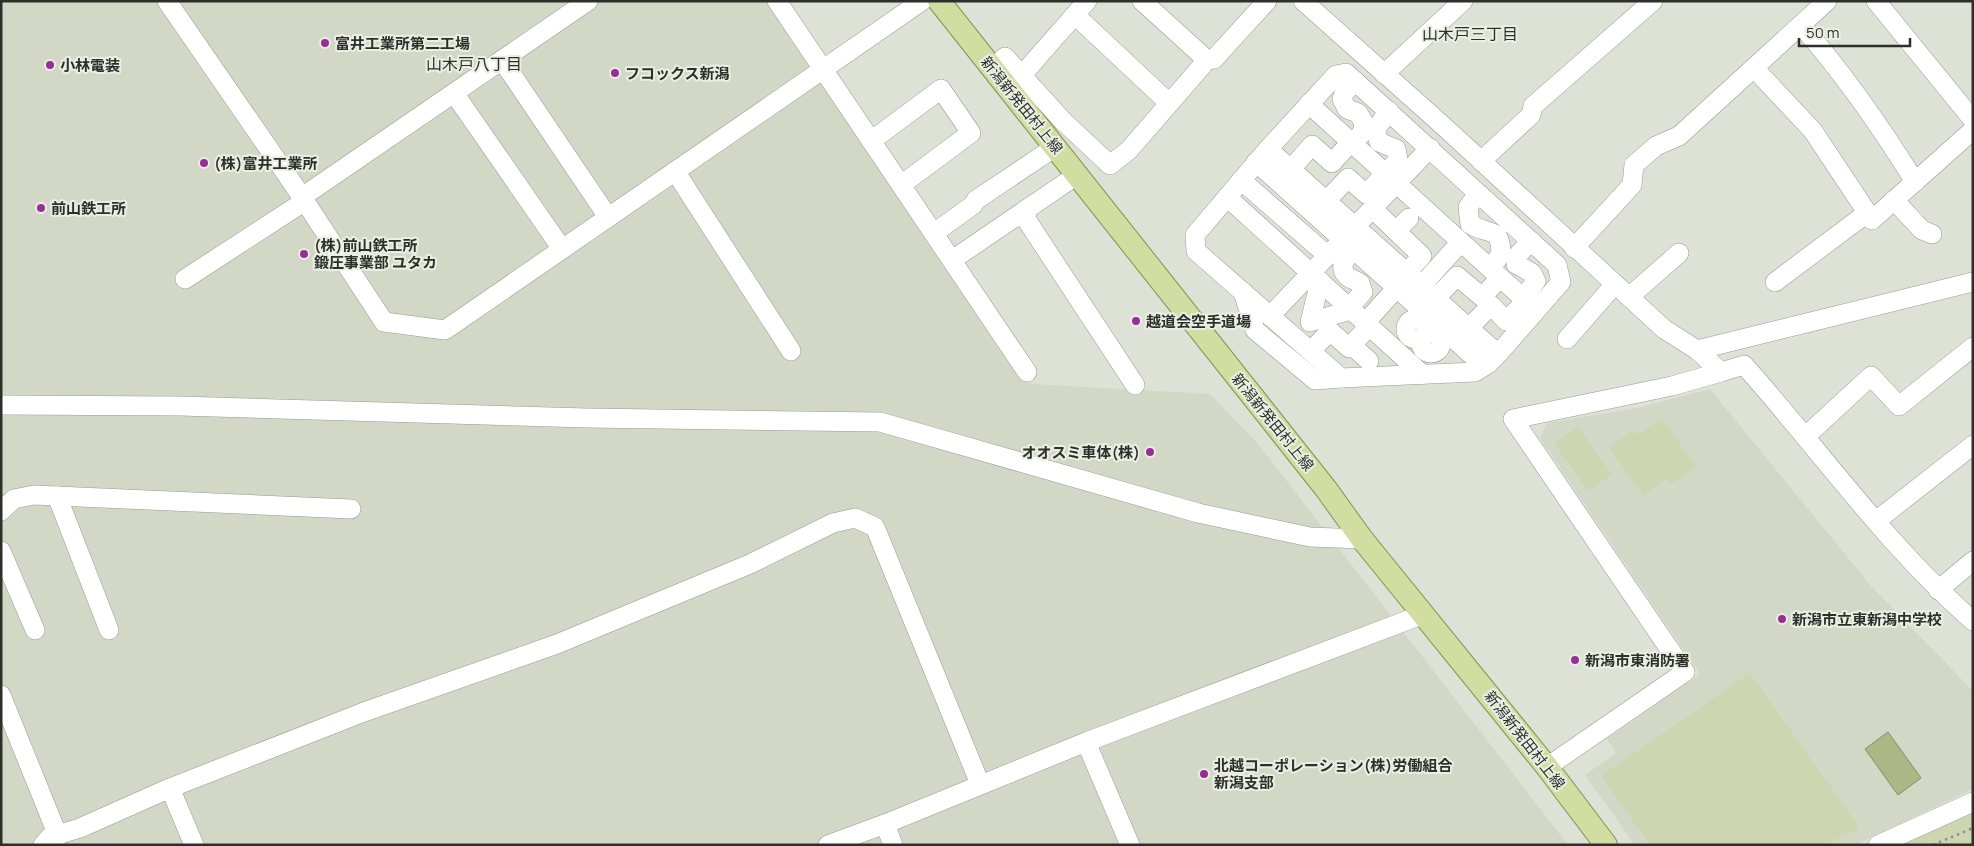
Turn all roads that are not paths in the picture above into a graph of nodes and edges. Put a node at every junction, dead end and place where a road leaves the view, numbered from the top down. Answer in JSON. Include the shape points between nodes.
{"nodes":[{"id":1,"x":167,"y":1,"type":"edge"},
{"id":2,"x":588,"y":1,"type":"edge"},
{"id":3,"x":777,"y":1,"type":"edge"},
{"id":4,"x":922,"y":1,"type":"edge"},
{"id":5,"x":938,"y":1,"type":"edge"},
{"id":6,"x":1142,"y":1,"type":"edge"},
{"id":7,"x":1267,"y":1,"type":"edge"},
{"id":8,"x":1303,"y":1,"type":"edge"},
{"id":9,"x":1463,"y":1,"type":"edge"},
{"id":10,"x":1653,"y":1,"type":"edge"},
{"id":11,"x":1828,"y":1,"type":"edge"},
{"id":12,"x":1876,"y":1,"type":"edge"},
{"id":13,"x":1081,"y":8,"type":"edge"},
{"id":14,"x":1801,"y":25,"type":"junction"},
{"id":15,"x":502,"y":60,"type":"junction"},
{"id":16,"x":1207,"y":60,"type":"junction"},
{"id":17,"x":1754,"y":68,"type":"junction"},
{"id":18,"x":823,"y":69,"type":"junction"},
{"id":19,"x":993,"y":69,"type":"junction"},
{"id":20,"x":1384,"y":74,"type":"junction"},
{"id":21,"x":1022,"y":75,"type":"junction"},
{"id":22,"x":1355,"y":81,"type":"junction"},
{"id":23,"x":454,"y":93,"type":"junction"},
{"id":24,"x":1170,"y":103,"type":"junction"},
{"id":25,"x":1309,"y":104,"type":"junction"},
{"id":26,"x":1389,"y":111,"type":"junction"},
{"id":27,"x":1973,"y":120,"type":"edge"},
{"id":28,"x":1973,"y":130,"type":"edge"},
{"id":29,"x":871,"y":141,"type":"junction"},
{"id":30,"x":1351,"y":144,"type":"junction"},
{"id":31,"x":1055,"y":147,"type":"junction"},
{"id":32,"x":1430,"y":148,"type":"junction"},
{"id":33,"x":1262,"y":156,"type":"junction"},
{"id":34,"x":1481,"y":161,"type":"junction"},
{"id":35,"x":1291,"y":169,"type":"junction"},
{"id":36,"x":675,"y":171,"type":"junction"},
{"id":37,"x":1077,"y":175,"type":"junction"},
{"id":38,"x":1241,"y":180,"type":"junction"},
{"id":39,"x":1390,"y":180,"type":"junction"},
{"id":40,"x":1915,"y":182,"type":"junction"},
{"id":41,"x":901,"y":185,"type":"junction"},
{"id":42,"x":1478,"y":194,"type":"junction"},
{"id":43,"x":1227,"y":197,"type":"junction"},
{"id":44,"x":304,"y":199,"type":"junction"},
{"id":45,"x":1327,"y":200,"type":"junction"},
{"id":46,"x":1894,"y":200,"type":"junction"},
{"id":47,"x":1027,"y":209,"type":"junction"},
{"id":48,"x":1373,"y":209,"type":"junction"},
{"id":49,"x":1867,"y":213,"type":"junction"},
{"id":50,"x":608,"y":217,"type":"junction"},
{"id":51,"x":1409,"y":218,"type":"dead end"},
{"id":52,"x":1357,"y":226,"type":"junction"},
{"id":53,"x":1396,"y":231,"type":"junction"},
{"id":54,"x":934,"y":234,"type":"junction"},
{"id":55,"x":1932,"y":234,"type":"dead end"},
{"id":56,"x":1531,"y":241,"type":"junction"},
{"id":57,"x":1461,"y":242,"type":"junction"},
{"id":58,"x":1348,"y":245,"type":"junction"},
{"id":59,"x":1574,"y":248,"type":"junction"},
{"id":60,"x":562,"y":249,"type":"junction"},
{"id":61,"x":1679,"y":253,"type":"dead end"},
{"id":62,"x":1328,"y":256,"type":"junction"},
{"id":63,"x":952,"y":260,"type":"junction"},
{"id":64,"x":1407,"y":272,"type":"junction"},
{"id":65,"x":1495,"y":273,"type":"junction"},
{"id":66,"x":1315,"y":278,"type":"junction"},
{"id":67,"x":185,"y":279,"type":"dead end"},
{"id":68,"x":1775,"y":282,"type":"dead end"},
{"id":69,"x":1973,"y":282,"type":"edge"},
{"id":70,"x":1615,"y":284,"type":"junction"},
{"id":71,"x":1422,"y":285,"type":"junction"},
{"id":72,"x":1243,"y":292,"type":"junction"},
{"id":73,"x":1629,"y":297,"type":"junction"},
{"id":74,"x":1436,"y":298,"type":"junction"},
{"id":75,"x":1528,"y":303,"type":"junction"},
{"id":76,"x":1392,"y":304,"type":"dead end"},
{"id":77,"x":1350,"y":309,"type":"junction"},
{"id":78,"x":1270,"y":316,"type":"junction"},
{"id":79,"x":1469,"y":328,"type":"junction"},
{"id":80,"x":1373,"y":330,"type":"junction"},
{"id":81,"x":1409,"y":337,"type":"dead end"},
{"id":82,"x":1567,"y":339,"type":"dead end"},
{"id":83,"x":1973,"y":347,"type":"edge"},
{"id":84,"x":1697,"y":350,"type":"junction"},
{"id":85,"x":791,"y":351,"type":"dead end"},
{"id":86,"x":1310,"y":351,"type":"junction"},
{"id":87,"x":1395,"y":351,"type":"junction"},
{"id":88,"x":1424,"y":351,"type":"dead end"},
{"id":89,"x":1491,"y":360,"type":"junction"},
{"id":90,"x":1416,"y":369,"type":"junction"},
{"id":91,"x":1027,"y":372,"type":"dead end"},
{"id":92,"x":1721,"y":372,"type":"junction"},
{"id":93,"x":1339,"y":377,"type":"junction"},
{"id":94,"x":1135,"y":385,"type":"dead end"},
{"id":95,"x":1,"y":405,"type":"edge"},
{"id":96,"x":1806,"y":436,"type":"junction"},
{"id":97,"x":1973,"y":445,"type":"edge"},
{"id":98,"x":57,"y":496,"type":"junction"},
{"id":99,"x":352,"y":509,"type":"dead end"},
{"id":100,"x":1,"y":511,"type":"edge"},
{"id":101,"x":1876,"y":521,"type":"junction"},
{"id":102,"x":1362,"y":539,"type":"junction"},
{"id":103,"x":1,"y":551,"type":"edge"},
{"id":104,"x":1973,"y":561,"type":"edge"},
{"id":105,"x":1938,"y":590,"type":"junction"},
{"id":106,"x":1424,"y":614,"type":"junction"},
{"id":107,"x":1973,"y":621,"type":"edge"},
{"id":108,"x":35,"y":630,"type":"dead end"},
{"id":109,"x":109,"y":630,"type":"dead end"},
{"id":110,"x":1,"y":695,"type":"edge"},
{"id":111,"x":1086,"y":742,"type":"junction"},
{"id":112,"x":1547,"y":767,"type":"junction"},
{"id":113,"x":980,"y":784,"type":"junction"},
{"id":114,"x":170,"y":788,"type":"junction"},
{"id":115,"x":1973,"y":802,"type":"edge"},
{"id":116,"x":885,"y":824,"type":"junction"},
{"id":117,"x":50,"y":840,"type":"edge"},
{"id":118,"x":194,"y":845,"type":"edge"},
{"id":119,"x":828,"y":845,"type":"edge"},
{"id":120,"x":893,"y":845,"type":"edge"},
{"id":121,"x":1130,"y":845,"type":"edge"},
{"id":122,"x":1606,"y":845,"type":"edge"},
{"id":123,"x":1878,"y":845,"type":"edge"}],
"edges":[{"from":1,"to":44,"type":"street"},
{"from":2,"to":15,"type":"street"},
{"from":3,"to":18,"type":"street"},
{"from":4,"to":18,"type":"street"},
{"from":5,"to":19,"type":"main road","name":"新潟新発田村上線"},
{"from":6,"to":16,"type":"street"},
{"from":7,"to":16,"type":"street","via":[[1214,59]]},
{"from":8,"to":20,"type":"street"},
{"from":9,"to":20,"type":"street"},
{"from":10,"to":34,"type":"street","via":[[1533,106],[1531,115]]},
{"from":11,"to":14,"type":"street"},
{"from":12,"to":27,"type":"street"},
{"from":13,"to":21,"type":"street"},
{"from":13,"to":24,"type":"street"},
{"from":14,"to":17,"type":"street"},
{"from":14,"to":40,"type":"street","via":[[1876,118]]},
{"from":15,"to":23,"type":"street"},
{"from":15,"to":50,"type":"street"},
{"from":16,"to":24,"type":"street"},
{"from":17,"to":49,"type":"street","via":[[1812,131]]},
{"from":17,"to":59,"type":"street","via":[[1679,136],[1656,146],[1634,165],[1632,185]]},
{"from":18,"to":29,"type":"street"},
{"from":18,"to":36,"type":"street"},
{"from":19,"to":21,"type":"street","via":[[1005,57]]},
{"from":19,"to":31,"type":"main road","name":"新潟新発田村上線"},
{"from":20,"to":34,"type":"street"},
{"from":21,"to":24,"type":"street","via":[[1063,121],[1110,165],[1130,150]]},
{"from":22,"to":25,"type":"street","via":[[1346,73],[1336,75]]},
{"from":22,"to":26,"type":"street"},
{"from":22,"to":30,"type":"street","via":[[1342,99],[1347,109],[1358,112],[1364,123],[1362,133]]},
{"from":23,"to":44,"type":"street"},
{"from":23,"to":60,"type":"street"},
{"from":25,"to":30,"type":"street"},
{"from":25,"to":33,"type":"street"},
{"from":26,"to":32,"type":"street"},
{"from":26,"to":39,"type":"street","via":[[1376,130],[1379,142],[1396,148],[1398,155]]},
{"from":28,"to":40,"type":"street"},
{"from":29,"to":41,"type":"street"},
{"from":29,"to":41,"type":"street","via":[[941,90],[971,133]]},
{"from":30,"to":35,"type":"street","via":[[1332,163],[1312,145]]},
{"from":30,"to":39,"type":"street"},
{"from":31,"to":37,"type":"main road","name":"新潟新発田村上線"},
{"from":31,"to":54,"type":"street","via":[[976,200]]},
{"from":32,"to":39,"type":"street"},
{"from":32,"to":42,"type":"street"},
{"from":33,"to":35,"type":"street"},
{"from":33,"to":38,"type":"street"},
{"from":33,"to":58,"type":"street"},
{"from":34,"to":59,"type":"street"},
{"from":35,"to":45,"type":"street"},
{"from":36,"to":50,"type":"street"},
{"from":36,"to":85,"type":"street"},
{"from":37,"to":47,"type":"street"},
{"from":37,"to":102,"type":"main road","name":"新潟新発田村上線"},
{"from":38,"to":43,"type":"street"},
{"from":38,"to":62,"type":"street"},
{"from":39,"to":45,"type":"street","via":[[1366,194],[1348,178]]},
{"from":39,"to":48,"type":"street"},
{"from":39,"to":57,"type":"street"},
{"from":40,"to":46,"type":"street"},
{"from":41,"to":54,"type":"street"},
{"from":42,"to":56,"type":"street"},
{"from":42,"to":65,"type":"street","via":[[1468,207],[1470,224],[1478,230],[1498,235],[1502,252]]},
{"from":43,"to":66,"type":"street"},
{"from":43,"to":72,"type":"street","via":[[1195,235],[1196,251]]},
{"from":44,"to":60,"type":"street","via":[[384,322],[445,330]]},
{"from":44,"to":67,"type":"street"},
{"from":45,"to":52,"type":"street"},
{"from":46,"to":49,"type":"street","via":[[1872,220]]},
{"from":46,"to":55,"type":"street","via":[[1922,230]]},
{"from":47,"to":63,"type":"street"},
{"from":47,"to":94,"type":"street","via":[[1026,219]]},
{"from":48,"to":52,"type":"street"},
{"from":48,"to":53,"type":"street"},
{"from":49,"to":68,"type":"street"},
{"from":50,"to":60,"type":"street"},
{"from":51,"to":53,"type":"street"},
{"from":52,"to":58,"type":"street"},
{"from":52,"to":64,"type":"street"},
{"from":53,"to":64,"type":"street","via":[[1422,256]]},
{"from":54,"to":63,"type":"street"},
{"from":56,"to":75,"type":"street","via":[[1516,257],[1516,264],[1532,273],[1536,281]]},
{"from":56,"to":75,"type":"street","via":[[1557,265],[1560,282]]},
{"from":57,"to":65,"type":"street"},
{"from":57,"to":71,"type":"street"},
{"from":58,"to":62,"type":"street"},
{"from":58,"to":77,"type":"street","via":[[1343,269],[1346,275],[1360,284],[1362,292]]},
{"from":58,"to":89,"type":"street"},
{"from":59,"to":70,"type":"street"},
{"from":61,"to":73,"type":"street"},
{"from":62,"to":66,"type":"street"},
{"from":63,"to":91,"type":"street"},
{"from":64,"to":71,"type":"street"},
{"from":65,"to":74,"type":"street","via":[[1482,297],[1457,276]]},
{"from":65,"to":75,"type":"street"},
{"from":66,"to":77,"type":"street"},
{"from":66,"to":77,"type":"street","via":[[1310,322]]},
{"from":66,"to":78,"type":"street"},
{"from":69,"to":84,"type":"street"},
{"from":70,"to":73,"type":"street"},
{"from":70,"to":82,"type":"street"},
{"from":71,"to":74,"type":"street"},
{"from":72,"to":78,"type":"street"},
{"from":72,"to":93,"type":"street","via":[[1255,330],[1315,380]]},
{"from":73,"to":84,"type":"street","via":[[1664,329]]},
{"from":74,"to":79,"type":"street"},
{"from":75,"to":79,"type":"street","via":[[1506,321],[1490,305]]},
{"from":75,"to":89,"type":"street"},
{"from":76,"to":80,"type":"street"},
{"from":77,"to":80,"type":"street"},
{"from":78,"to":86,"type":"street"},
{"from":79,"to":89,"type":"street"},
{"from":80,"to":86,"type":"street","via":[[1349,348],[1330,331]]},
{"from":80,"to":87,"type":"street"},
{"from":80,"to":93,"type":"street","via":[[1364,356]]},
{"from":81,"to":87,"type":"street"},
{"from":83,"to":96,"type":"street","via":[[1899,406],[1871,376]]},
{"from":84,"to":92,"type":"street"},
{"from":86,"to":93,"type":"street"},
{"from":87,"to":90,"type":"street"},
{"from":88,"to":90,"type":"street"},
{"from":89,"to":90,"type":"street","via":[[1475,372]]},
{"from":90,"to":93,"type":"street"},
{"from":92,"to":96,"type":"street","via":[[1744,365]]},
{"from":92,"to":112,"type":"street","via":[[1672,386],[1513,420],[1685,672]]},
{"from":95,"to":102,"type":"street","via":[[880,422],[1198,513],[1310,537]]},
{"from":96,"to":101,"type":"street"},
{"from":97,"to":101,"type":"street"},
{"from":98,"to":99,"type":"street"},
{"from":98,"to":100,"type":"street","via":[[34,495],[14,499]]},
{"from":98,"to":109,"type":"street"},
{"from":101,"to":105,"type":"street"},
{"from":102,"to":106,"type":"main road","name":"新潟新発田村上線"},
{"from":103,"to":108,"type":"street"},
{"from":104,"to":105,"type":"street"},
{"from":105,"to":107,"type":"street"},
{"from":106,"to":111,"type":"street"},
{"from":106,"to":112,"type":"main road","name":"新潟新発田村上線"},
{"from":110,"to":117,"type":"street"},
{"from":111,"to":113,"type":"street"},
{"from":111,"to":121,"type":"street"},
{"from":112,"to":122,"type":"main road","name":"新潟新発田村上線"},
{"from":113,"to":114,"type":"street","via":[[875,527],[856,518],[833,523],[750,564],[556,644],[364,712]]},
{"from":113,"to":116,"type":"street"},
{"from":114,"to":117,"type":"street"},
{"from":114,"to":118,"type":"street"},
{"from":115,"to":123,"type":"street"},
{"from":116,"to":119,"type":"street"},
{"from":116,"to":120,"type":"street"}]}
